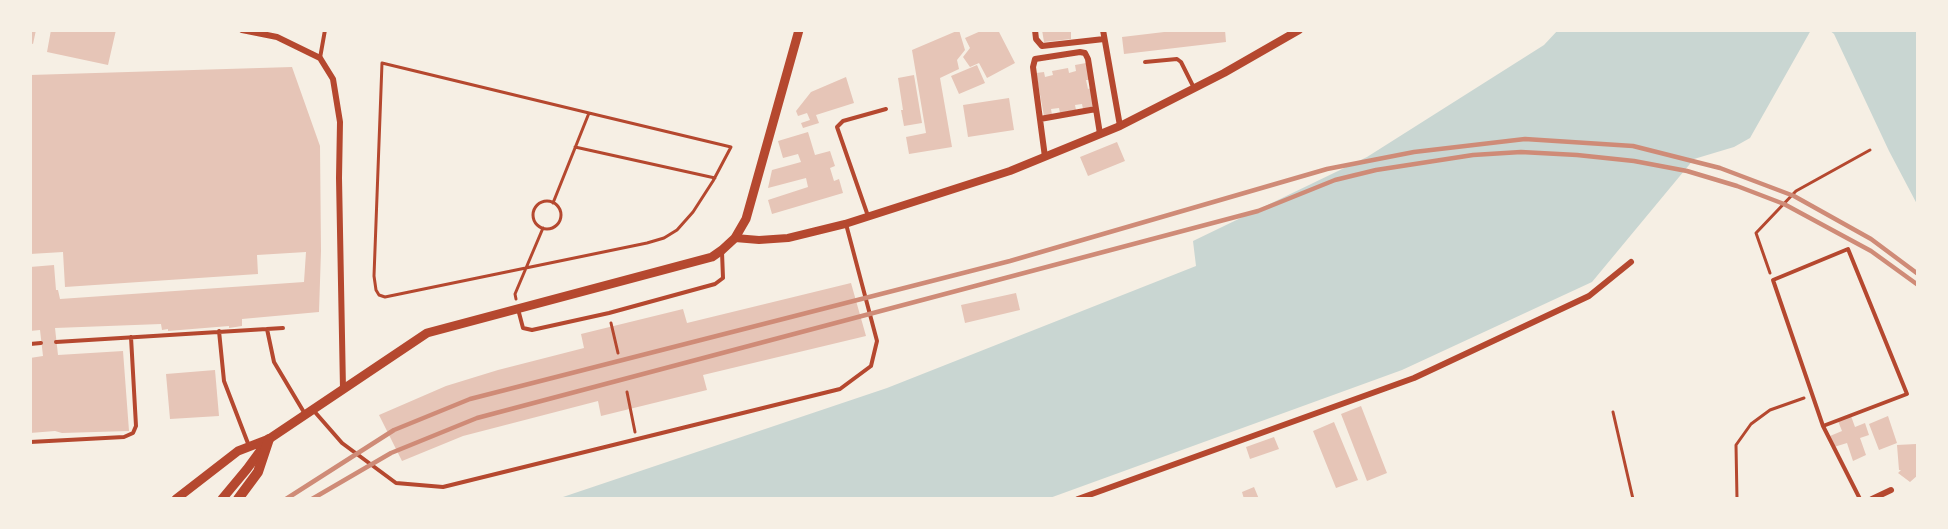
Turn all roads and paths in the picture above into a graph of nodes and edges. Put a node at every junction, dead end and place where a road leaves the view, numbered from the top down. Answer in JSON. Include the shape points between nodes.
{"nodes":[{"id":1,"x":242,"y":30,"type":"edge"},
{"id":2,"x":326,"y":30,"type":"edge"},
{"id":3,"x":799,"y":30,"type":"edge"},
{"id":4,"x":1035,"y":30,"type":"edge"},
{"id":5,"x":1103,"y":30,"type":"edge"},
{"id":6,"x":1299,"y":30,"type":"edge"},
{"id":7,"x":1104,"y":39,"type":"junction"},
{"id":8,"x":320,"y":58,"type":"junction"},
{"id":9,"x":1145,"y":62,"type":"dead end"},
{"id":10,"x":1194,"y":88,"type":"junction"},
{"id":11,"x":886,"y":109,"type":"dead end"},
{"id":12,"x":1096,"y":109,"type":"junction"},
{"id":13,"x":589,"y":113,"type":"junction"},
{"id":14,"x":1040,"y":119,"type":"junction"},
{"id":15,"x":1120,"y":126,"type":"junction"},
{"id":16,"x":1100,"y":134,"type":"junction"},
{"id":17,"x":575,"y":147,"type":"junction"},
{"id":18,"x":1870,"y":150,"type":"dead end"},
{"id":19,"x":1045,"y":157,"type":"junction"},
{"id":20,"x":715,"y":178,"type":"junction"},
{"id":21,"x":553,"y":202,"type":"junction"},
{"id":22,"x":868,"y":216,"type":"junction"},
{"id":23,"x":845,"y":224,"type":"junction"},
{"id":24,"x":543,"y":228,"type":"junction"},
{"id":25,"x":735,"y":238,"type":"junction"},
{"id":26,"x":722,"y":250,"type":"junction"},
{"id":27,"x":1631,"y":262,"type":"dead end"},
{"id":28,"x":525,"y":269,"type":"junction"},
{"id":29,"x":1773,"y":280,"type":"junction"},
{"id":30,"x":518,"y":308,"type":"junction"},
{"id":31,"x":283,"y":328,"type":"dead end"},
{"id":32,"x":267,"y":329,"type":"junction"},
{"id":33,"x":219,"y":332,"type":"junction"},
{"id":34,"x":131,"y":337,"type":"junction"},
{"id":35,"x":56,"y":342,"type":"dead end"},
{"id":36,"x":41,"y":343,"type":"dead end"},
{"id":37,"x":30,"y":344,"type":"edge"},
{"id":38,"x":343,"y":389,"type":"junction"},
{"id":39,"x":627,"y":392,"type":"dead end"},
{"id":40,"x":1812,"y":395,"type":"junction"},
{"id":41,"x":309,"y":412,"type":"junction"},
{"id":42,"x":1613,"y":412,"type":"dead end"},
{"id":43,"x":1823,"y":426,"type":"junction"},
{"id":44,"x":269,"y":440,"type":"junction"},
{"id":45,"x":637,"y":440,"type":"junction"},
{"id":46,"x":30,"y":442,"type":"edge"},
{"id":47,"x":249,"y":447,"type":"junction"},
{"id":48,"x":1891,"y":490,"type":"dead end"},
{"id":49,"x":176,"y":499,"type":"edge"},
{"id":50,"x":222,"y":499,"type":"edge"},
{"id":51,"x":238,"y":499,"type":"edge"},
{"id":52,"x":1078,"y":499,"type":"edge"},
{"id":53,"x":1633,"y":499,"type":"edge"},
{"id":54,"x":1737,"y":499,"type":"edge"},
{"id":55,"x":1860,"y":499,"type":"edge"},
{"id":56,"x":1872,"y":499,"type":"edge"}],
"edges":[{"from":1,"to":8,"type":"street","via":[[277,37]]},
{"from":2,"to":8,"type":"lane"},
{"from":3,"to":25,"type":"main road","via":[[746,219]]},
{"from":4,"to":7,"type":"street","via":[[1042,46]]},
{"from":5,"to":7,"type":"street"},
{"from":6,"to":10,"type":"street"},
{"from":7,"to":15,"type":"street"},
{"from":8,"to":38,"type":"street","via":[[333,79],[340,122]]},
{"from":9,"to":10,"type":"lane","via":[[1177,59]]},
{"from":10,"to":15,"type":"street"},
{"from":11,"to":22,"type":"lane","via":[[843,121],[837,127]]},
{"from":12,"to":14,"type":"street"},
{"from":12,"to":14,"type":"street","via":[[1085,53],[1035,59]]},
{"from":12,"to":16,"type":"street"},
{"from":13,"to":17,"type":"path"},
{"from":13,"to":20,"type":"path","via":[[731,147]]},
{"from":13,"to":28,"type":"path","via":[[382,63],[374,276],[379,295],[392,296]]},
{"from":14,"to":19,"type":"street"},
{"from":15,"to":16,"type":"street"},
{"from":16,"to":19,"type":"street"},
{"from":17,"to":20,"type":"path"},
{"from":17,"to":21,"type":"path"},
{"from":18,"to":29,"type":"path","via":[[1796,191],[1756,233]]},
{"from":19,"to":22,"type":"street"},
{"from":20,"to":28,"type":"path","via":[[693,212],[664,238]]},
{"from":21,"to":24,"type":"path","via":[[560,219],[554,226]]},
{"from":21,"to":24,"type":"path","via":[[540,202],[534,208],[534,221]]},
{"from":22,"to":23,"type":"street"},
{"from":23,"to":25,"type":"street","via":[[788,238]]},
{"from":23,"to":45,"type":"lane","via":[[877,341],[871,366],[840,389]]},
{"from":24,"to":28,"type":"path"},
{"from":25,"to":26,"type":"main road"},
{"from":26,"to":30,"type":"main road","via":[[712,257]]},
{"from":26,"to":30,"type":"lane","via":[[723,278],[715,284],[532,330],[523,328]]},
{"from":27,"to":52,"type":"street","via":[[1589,296],[1414,378]]},
{"from":28,"to":30,"type":"path","via":[[515,294]]},
{"from":29,"to":40,"type":"lane"},
{"from":29,"to":43,"type":"lane","via":[[1848,249],[1907,394]]},
{"from":30,"to":38,"type":"main road","via":[[427,333]]},
{"from":31,"to":32,"type":"lane"},
{"from":32,"to":33,"type":"lane"},
{"from":32,"to":41,"type":"lane","via":[[274,362]]},
{"from":33,"to":34,"type":"lane"},
{"from":33,"to":47,"type":"lane","via":[[224,381]]},
{"from":34,"to":35,"type":"lane"},
{"from":34,"to":46,"type":"lane","via":[[136,426],[133,433],[124,437]]},
{"from":36,"to":37,"type":"lane"},
{"from":38,"to":41,"type":"main road"},
{"from":39,"to":45,"type":"path"},
{"from":40,"to":43,"type":"lane"},
{"from":40,"to":54,"type":"path","via":[[1770,411],[1751,424],[1736,445]]},
{"from":41,"to":44,"type":"main road"},
{"from":41,"to":45,"type":"lane","via":[[342,443],[396,483],[443,488]]},
{"from":42,"to":53,"type":"path"},
{"from":43,"to":55,"type":"lane"},
{"from":44,"to":47,"type":"main road"},
{"from":44,"to":50,"type":"main road"},
{"from":44,"to":51,"type":"main road","via":[[258,472]]},
{"from":47,"to":49,"type":"main road","via":[[238,451]]},
{"from":48,"to":56,"type":"street"}]}
